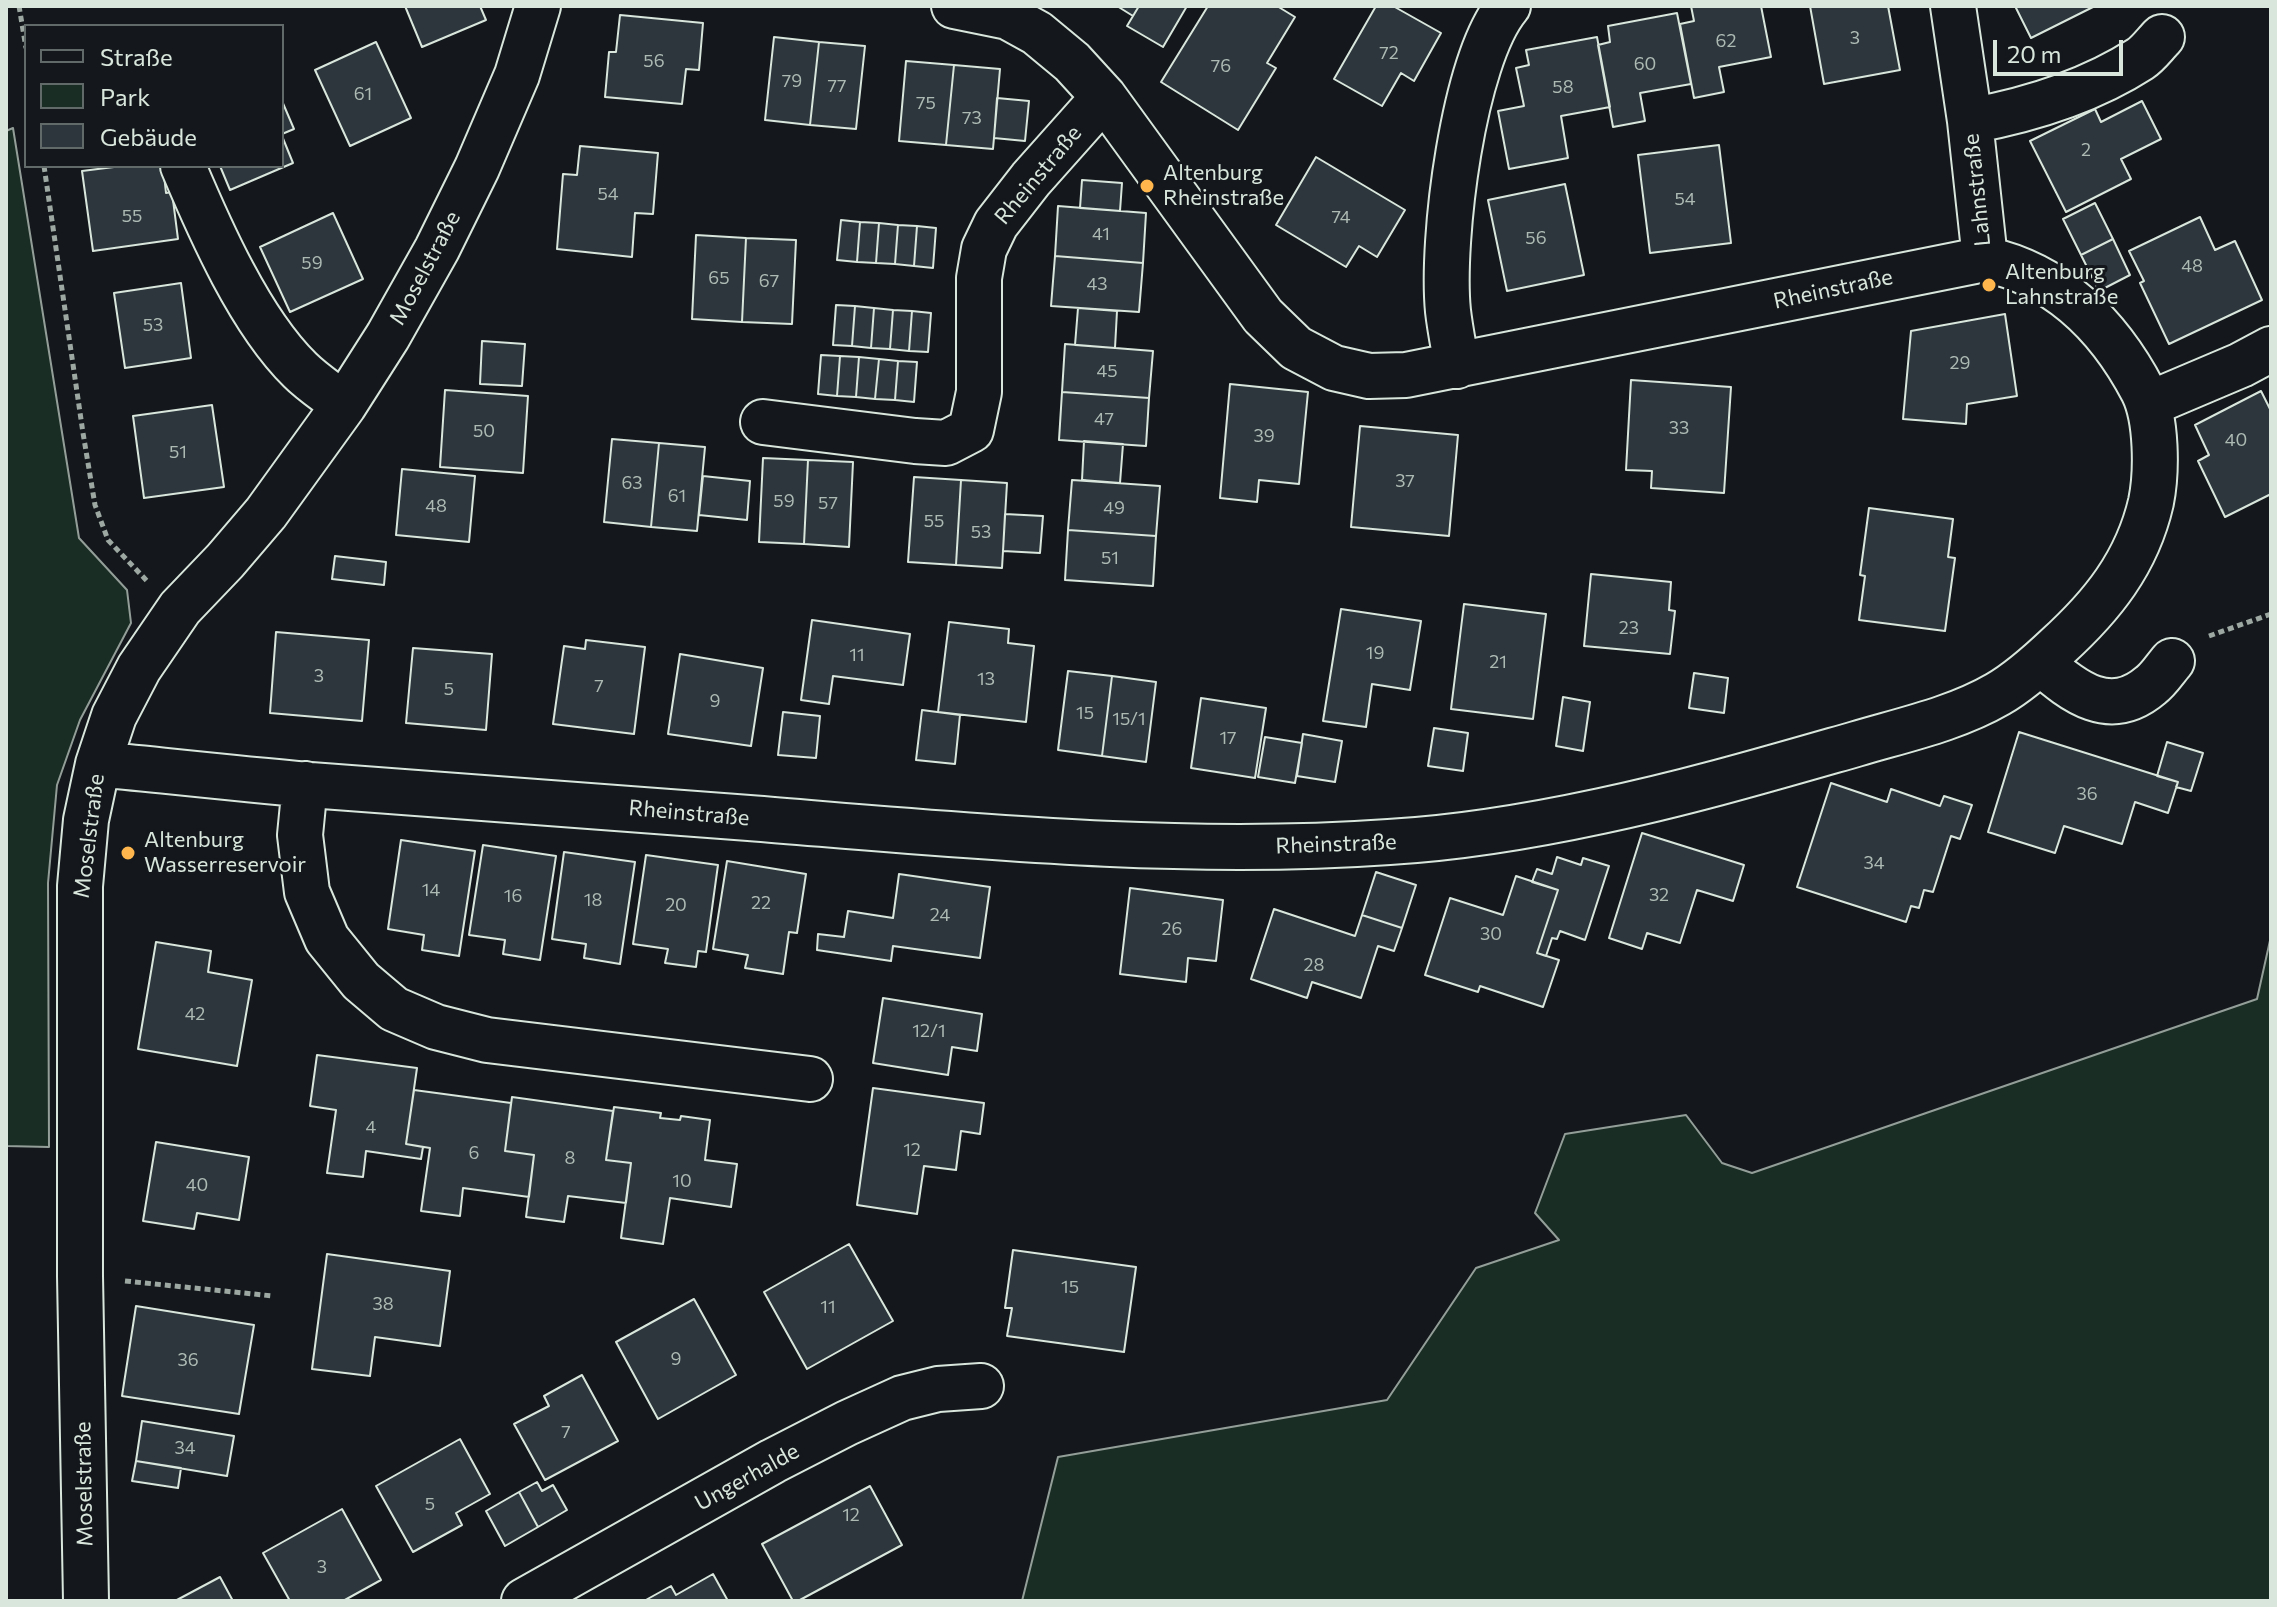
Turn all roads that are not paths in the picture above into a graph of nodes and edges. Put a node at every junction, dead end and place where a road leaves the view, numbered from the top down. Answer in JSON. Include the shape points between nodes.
{"nodes":[{"id":1,"x":538,"y":6,"type":"edge"},
{"id":2,"x":954,"y":6,"type":"edge"},
{"id":3,"x":1508,"y":6,"type":"edge"},
{"id":4,"x":1953,"y":6,"type":"edge"},
{"id":5,"x":1011,"y":12,"type":"edge"},
{"id":6,"x":2162,"y":37,"type":"dead end"},
{"id":7,"x":1104,"y":97,"type":"junction"},
{"id":8,"x":1970,"y":121,"type":"junction"},
{"id":9,"x":184,"y":168,"type":"edge"},
{"id":10,"x":1985,"y":259,"type":"junction"},
{"id":11,"x":2271,"y":349,"type":"edge"},
{"id":12,"x":1457,"y":366,"type":"junction"},
{"id":13,"x":2149,"y":404,"type":"junction"},
{"id":14,"x":344,"y":405,"type":"junction"},
{"id":15,"x":763,"y":422,"type":"dead end"},
{"id":16,"x":2172,"y":661,"type":"road end"},
{"id":17,"x":2041,"y":663,"type":"junction"},
{"id":18,"x":98,"y":764,"type":"junction"},
{"id":19,"x":305,"y":784,"type":"junction"},
{"id":20,"x":810,"y":1079,"type":"dead end"},
{"id":21,"x":981,"y":1386,"type":"dead end"},
{"id":22,"x":86,"y":1601,"type":"edge"},
{"id":23,"x":524,"y":1601,"type":"edge"}],
"edges":[{"from":1,"to":14,"type":"street","name":"Moselstraße","via":[[517,75],[477,168],[437,249]]},
{"from":2,"to":5,"type":"street","name":"Rheinstraße"},
{"from":3,"to":12,"type":"street","via":[[1497,19],[1475,77],[1459,155],[1447,263]]},
{"from":4,"to":8,"type":"street","name":"Lahnstraße"},
{"from":5,"to":7,"type":"street","name":"Rheinstraße","via":[[1072,62]]},
{"from":6,"to":8,"type":"street","name":"Lahnstraße","via":[[2142,58],[2062,97]]},
{"from":7,"to":12,"type":"street","name":"Rheinstraße","via":[[1263,316],[1296,348],[1334,368],[1369,376]]},
{"from":7,"to":15,"type":"street","name":"Rheinstraße","via":[[1013,201],[984,249],[979,392],[971,430],[946,443]]},
{"from":8,"to":10,"type":"street","name":"Lahnstraße"},
{"from":9,"to":14,"type":"street","via":[[263,326],[300,370]]},
{"from":10,"to":12,"type":"street","name":"Rheinstraße"},
{"from":10,"to":13,"type":"street","name":"Rheinstraße","via":[[2016,266],[2095,320],[2128,363]]},
{"from":11,"to":13,"type":"street"},
{"from":13,"to":17,"type":"street","name":"Rheinstraße","via":[[2153,490],[2145,526],[2125,570],[2091,617]]},
{"from":14,"to":18,"type":"street","name":"Moselstraße","via":[[266,513],[180,608],[139,668],[114,716]]},
{"from":16,"to":17,"type":"street","via":[[2152,685],[2128,701],[2096,701]]},
{"from":17,"to":19,"type":"street","name":"Rheinstraße","via":[[1998,694],[1949,716],[1789,763],[1601,811],[1392,842],[1282,847],[1094,842]]},
{"from":18,"to":19,"type":"street","name":"Rheinstraße"},
{"from":18,"to":22,"type":"street","name":"Moselstraße","via":[[80,886]]},
{"from":19,"to":20,"type":"street","via":[[300,835],[307,892],[327,939],[361,981],[394,1009],[487,1040]]},
{"from":21,"to":23,"type":"street","name":"Ungerhalde","via":[[902,1398],[861,1417]]}]}
